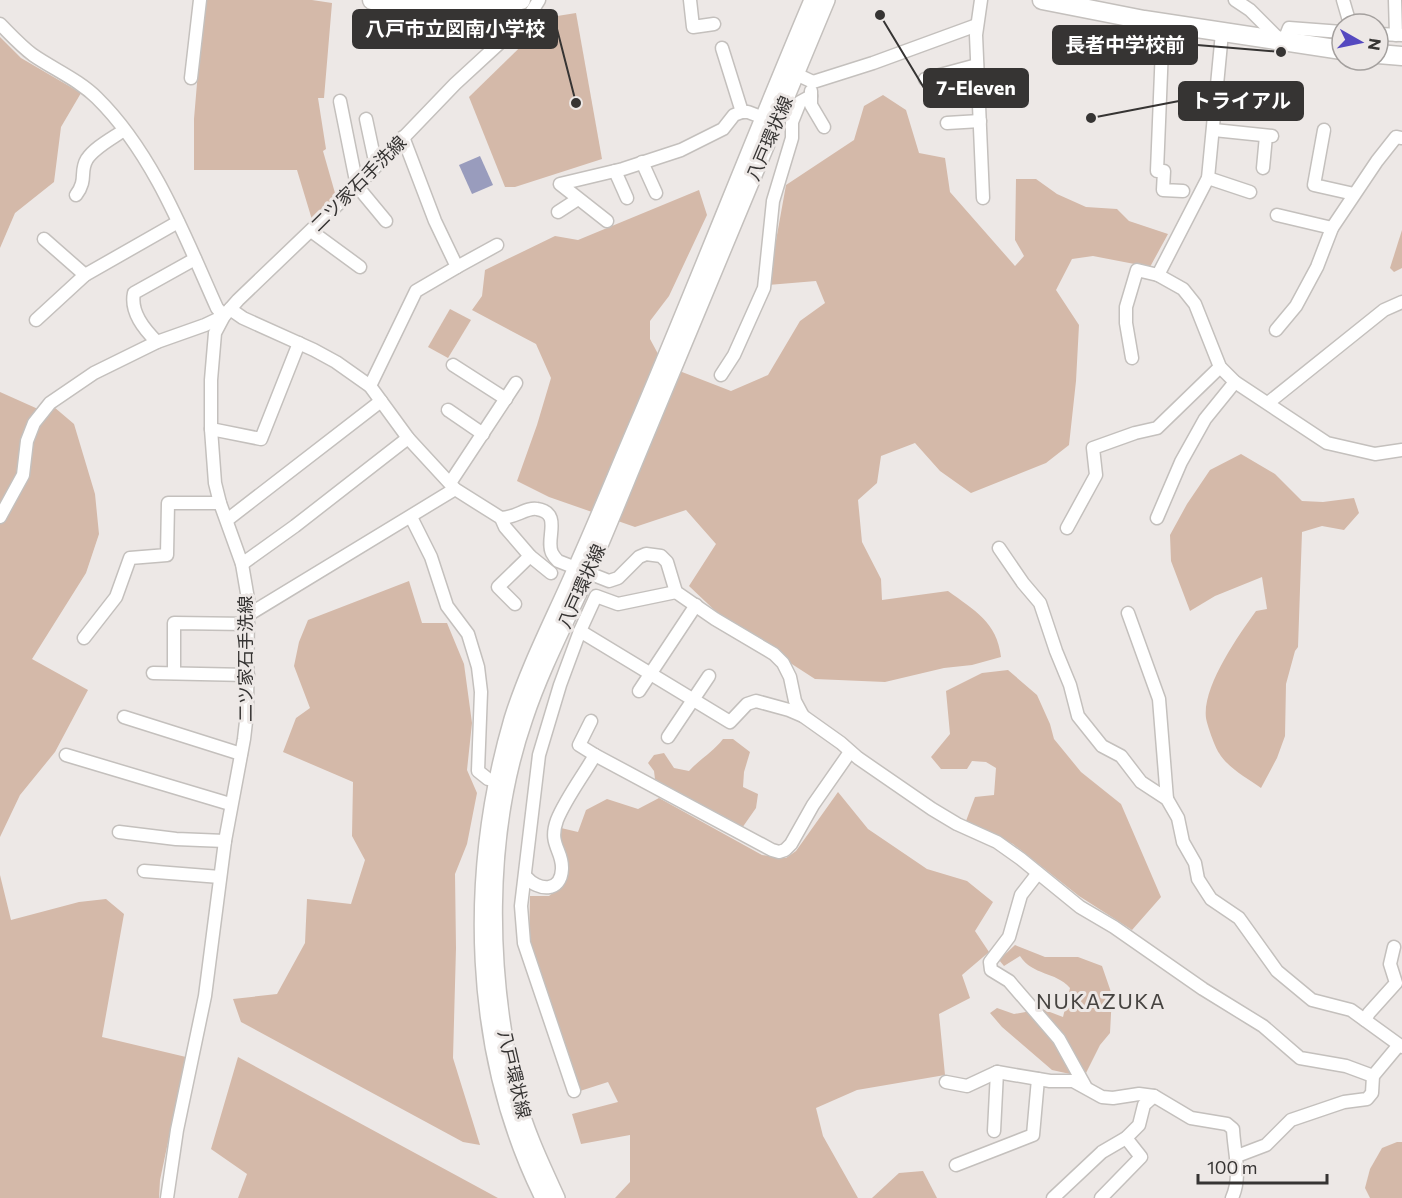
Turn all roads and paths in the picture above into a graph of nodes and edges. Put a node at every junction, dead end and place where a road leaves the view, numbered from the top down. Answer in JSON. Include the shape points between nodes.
{"nodes":[{"id":1,"x":200,"y":0,"type":"edge"},
{"id":2,"x":372,"y":0,"type":"edge"},
{"id":3,"x":520,"y":0,"type":"edge"},
{"id":4,"x":539,"y":0,"type":"edge"},
{"id":5,"x":690,"y":0,"type":"edge"},
{"id":6,"x":812,"y":0,"type":"edge"},
{"id":7,"x":827,"y":0,"type":"edge"},
{"id":8,"x":981,"y":0,"type":"edge"},
{"id":9,"x":1042,"y":0,"type":"edge"},
{"id":10,"x":1235,"y":0,"type":"edge"},
{"id":11,"x":1395,"y":0,"type":"edge"},
{"id":12,"x":1163,"y":23,"type":"junction"},
{"id":13,"x":0,"y":24,"type":"edge"},
{"id":14,"x":714,"y":24,"type":"dead end"},
{"id":15,"x":977,"y":25,"type":"junction"},
{"id":16,"x":1330,"y":31,"type":"edge"},
{"id":17,"x":1222,"y":33,"type":"junction"},
{"id":18,"x":1399,"y":35,"type":"edge"},
{"id":19,"x":1283,"y":43,"type":"junction"},
{"id":20,"x":722,"y":48,"type":"dead end"},
{"id":21,"x":1330,"y":49,"type":"edge"},
{"id":22,"x":977,"y":65,"type":"junction"},
{"id":23,"x":796,"y":74,"type":"junction"},
{"id":24,"x":191,"y":78,"type":"dead end"},
{"id":25,"x":925,"y":79,"type":"dead end"},
{"id":26,"x":813,"y":82,"type":"junction"},
{"id":27,"x":811,"y":96,"type":"junction"},
{"id":28,"x":340,"y":101,"type":"dead end"},
{"id":29,"x":742,"y":112,"type":"junction"},
{"id":30,"x":366,"y":119,"type":"dead end"},
{"id":31,"x":769,"y":120,"type":"junction"},
{"id":32,"x":980,"y":121,"type":"junction"},
{"id":33,"x":947,"y":123,"type":"dead end"},
{"id":34,"x":824,"y":128,"type":"dead end"},
{"id":35,"x":124,"y":130,"type":"junction"},
{"id":36,"x":1214,"y":130,"type":"junction"},
{"id":37,"x":1324,"y":130,"type":"dead end"},
{"id":38,"x":403,"y":137,"type":"junction"},
{"id":39,"x":1402,"y":138,"type":"edge"},
{"id":40,"x":642,"y":162,"type":"junction"},
{"id":41,"x":376,"y":166,"type":"junction"},
{"id":42,"x":1263,"y":168,"type":"dead end"},
{"id":43,"x":615,"y":171,"type":"junction"},
{"id":44,"x":1208,"y":178,"type":"junction"},
{"id":45,"x":357,"y":186,"type":"junction"},
{"id":46,"x":1183,"y":191,"type":"dead end"},
{"id":47,"x":1250,"y":192,"type":"dead end"},
{"id":48,"x":656,"y":193,"type":"dead end"},
{"id":49,"x":1354,"y":194,"type":"junction"},
{"id":50,"x":76,"y":195,"type":"dead end"},
{"id":51,"x":627,"y":198,"type":"dead end"},
{"id":52,"x":982,"y":198,"type":"dead end"},
{"id":53,"x":578,"y":199,"type":"junction"},
{"id":54,"x":558,"y":212,"type":"dead end"},
{"id":55,"x":1276,"y":215,"type":"dead end"},
{"id":56,"x":387,"y":221,"type":"dead end"},
{"id":57,"x":607,"y":221,"type":"dead end"},
{"id":58,"x":178,"y":222,"type":"junction"},
{"id":59,"x":1332,"y":228,"type":"junction"},
{"id":60,"x":311,"y":231,"type":"junction"},
{"id":61,"x":44,"y":239,"type":"dead end"},
{"id":62,"x":497,"y":245,"type":"dead end"},
{"id":63,"x":195,"y":259,"type":"junction"},
{"id":64,"x":360,"y":267,"type":"dead end"},
{"id":65,"x":457,"y":267,"type":"junction"},
{"id":66,"x":84,"y":275,"type":"junction"},
{"id":67,"x":1158,"y":275,"type":"junction"},
{"id":68,"x":1402,"y":302,"type":"edge"},
{"id":69,"x":227,"y":312,"type":"junction"},
{"id":70,"x":36,"y":320,"type":"dead end"},
{"id":71,"x":1276,"y":330,"type":"dead end"},
{"id":72,"x":157,"y":342,"type":"junction"},
{"id":73,"x":299,"y":343,"type":"junction"},
{"id":74,"x":1132,"y":358,"type":"dead end"},
{"id":75,"x":453,"y":364,"type":"dead end"},
{"id":76,"x":1220,"y":368,"type":"junction"},
{"id":77,"x":721,"y":375,"type":"dead end"},
{"id":78,"x":1235,"y":382,"type":"junction"},
{"id":79,"x":516,"y":383,"type":"dead end"},
{"id":80,"x":370,"y":386,"type":"junction"},
{"id":81,"x":506,"y":399,"type":"junction"},
{"id":82,"x":381,"y":401,"type":"junction"},
{"id":83,"x":1268,"y":403,"type":"junction"},
{"id":84,"x":448,"y":410,"type":"dead end"},
{"id":85,"x":211,"y":429,"type":"junction"},
{"id":86,"x":483,"y":434,"type":"junction"},
{"id":87,"x":408,"y":438,"type":"junction"},
{"id":88,"x":1402,"y":450,"type":"edge"},
{"id":89,"x":453,"y":486,"type":"junction"},
{"id":90,"x":220,"y":503,"type":"junction"},
{"id":91,"x":0,"y":517,"type":"edge"},
{"id":92,"x":411,"y":517,"type":"junction"},
{"id":93,"x":1157,"y":518,"type":"dead end"},
{"id":94,"x":501,"y":519,"type":"junction"},
{"id":95,"x":227,"y":520,"type":"junction"},
{"id":96,"x":1067,"y":528,"type":"dead end"},
{"id":97,"x":999,"y":548,"type":"dead end"},
{"id":98,"x":530,"y":556,"type":"junction"},
{"id":99,"x":242,"y":564,"type":"junction"},
{"id":100,"x":582,"y":571,"type":"junction"},
{"id":101,"x":551,"y":573,"type":"dead end"},
{"id":102,"x":676,"y":592,"type":"junction"},
{"id":103,"x":515,"y":604,"type":"dead end"},
{"id":104,"x":696,"y":606,"type":"junction"},
{"id":105,"x":1128,"y":613,"type":"dead end"},
{"id":106,"x":248,"y":619,"type":"junction"},
{"id":107,"x":580,"y":630,"type":"junction"},
{"id":108,"x":84,"y":638,"type":"dead end"},
{"id":109,"x":153,"y":673,"type":"dead end"},
{"id":110,"x":174,"y":673,"type":"junction"},
{"id":111,"x":652,"y":673,"type":"junction"},
{"id":112,"x":248,"y":675,"type":"junction"},
{"id":113,"x":709,"y":676,"type":"dead end"},
{"id":114,"x":639,"y":691,"type":"dead end"},
{"id":115,"x":693,"y":699,"type":"junction"},
{"id":116,"x":803,"y":716,"type":"junction"},
{"id":117,"x":124,"y":717,"type":"dead end"},
{"id":118,"x":591,"y":722,"type":"dead end"},
{"id":119,"x":668,"y":737,"type":"dead end"},
{"id":120,"x":850,"y":752,"type":"junction"},
{"id":121,"x":241,"y":754,"type":"junction"},
{"id":122,"x":66,"y":755,"type":"dead end"},
{"id":123,"x":595,"y":755,"type":"junction"},
{"id":124,"x":496,"y":781,"type":"junction"},
{"id":125,"x":1167,"y":798,"type":"junction"},
{"id":126,"x":230,"y":804,"type":"junction"},
{"id":127,"x":119,"y":832,"type":"dead end"},
{"id":128,"x":225,"y":841,"type":"junction"},
{"id":129,"x":144,"y":871,"type":"dead end"},
{"id":130,"x":1038,"y":873,"type":"junction"},
{"id":131,"x":220,"y":877,"type":"junction"},
{"id":132,"x":526,"y":877,"type":"junction"},
{"id":133,"x":1394,"y":947,"type":"dead end"},
{"id":134,"x":1365,"y":1020,"type":"junction"},
{"id":135,"x":1400,"y":1047,"type":"edge"},
{"id":136,"x":997,"y":1072,"type":"junction"},
{"id":137,"x":1373,"y":1076,"type":"junction"},
{"id":138,"x":1038,"y":1079,"type":"junction"},
{"id":139,"x":946,"y":1082,"type":"dead end"},
{"id":140,"x":1085,"y":1086,"type":"junction"},
{"id":141,"x":574,"y":1091,"type":"dead end"},
{"id":142,"x":1154,"y":1096,"type":"junction"},
{"id":143,"x":994,"y":1131,"type":"dead end"},
{"id":144,"x":1126,"y":1138,"type":"junction"},
{"id":145,"x":1237,"y":1156,"type":"junction"},
{"id":146,"x":956,"y":1165,"type":"dead end"},
{"id":147,"x":167,"y":1198,"type":"edge"},
{"id":148,"x":543,"y":1198,"type":"edge"},
{"id":149,"x":557,"y":1198,"type":"edge"},
{"id":150,"x":1053,"y":1198,"type":"edge"},
{"id":151,"x":1101,"y":1198,"type":"edge"},
{"id":152,"x":1232,"y":1198,"type":"edge"}],
"edges":[{"from":1,"to":24,"type":"street"},
{"from":2,"to":3,"type":"highway","via":[[427,6]]},
{"from":4,"to":38,"type":"street","name":"二ツ家石手洗線","via":[[529,16]]},
{"from":5,"to":14,"type":"street","via":[[693,27]]},
{"from":6,"to":31,"type":"main road","name":"八戸環状線"},
{"from":7,"to":23,"type":"main road","name":"八戸環状線"},
{"from":8,"to":15,"type":"street"},
{"from":9,"to":12,"type":"highway"},
{"from":10,"to":19,"type":"street"},
{"from":11,"to":18,"type":"street"},
{"from":12,"to":17,"type":"highway"},
{"from":12,"to":46,"type":"street","via":[[1157,171],[1164,171],[1163,190]]},
{"from":13,"to":35,"type":"street","via":[[18,43],[99,99]]},
{"from":15,"to":22,"type":"street"},
{"from":15,"to":26,"type":"street"},
{"from":16,"to":19,"type":"street","via":[[1289,28]]},
{"from":17,"to":19,"type":"highway"},
{"from":17,"to":36,"type":"street"},
{"from":19,"to":21,"type":"highway"},
{"from":20,"to":29,"type":"street"},
{"from":22,"to":25,"type":"street"},
{"from":22,"to":32,"type":"street"},
{"from":23,"to":26,"type":"street"},
{"from":23,"to":31,"type":"main road","name":"八戸環状線"},
{"from":26,"to":27,"type":"street"},
{"from":27,"to":34,"type":"street","via":[[811,105]]},
{"from":27,"to":77,"type":"street","via":[[800,102],[792,122],[792,138],[773,201],[764,288],[734,356]]},
{"from":28,"to":45,"type":"street"},
{"from":29,"to":31,"type":"street"},
{"from":29,"to":40,"type":"street","via":[[734,115],[723,129],[681,150]]},
{"from":30,"to":41,"type":"street"},
{"from":31,"to":100,"type":"main road","name":"八戸環状線"},
{"from":32,"to":33,"type":"street"},
{"from":32,"to":52,"type":"street"},
{"from":35,"to":50,"type":"street","via":[[87,160],[84,185]]},
{"from":35,"to":58,"type":"street","via":[[139,149]]},
{"from":36,"to":42,"type":"street","via":[[1269,136]]},
{"from":36,"to":44,"type":"street"},
{"from":37,"to":49,"type":"street","via":[[1314,185]]},
{"from":38,"to":41,"type":"street","name":"二ツ家石手洗線"},
{"from":38,"to":65,"type":"street"},
{"from":39,"to":49,"type":"street","via":[[1396,137]]},
{"from":40,"to":43,"type":"street"},
{"from":40,"to":48,"type":"street"},
{"from":41,"to":45,"type":"street","name":"二ツ家石手洗線"},
{"from":43,"to":51,"type":"street"},
{"from":43,"to":53,"type":"street","via":[[560,184]]},
{"from":44,"to":47,"type":"street"},
{"from":44,"to":67,"type":"street"},
{"from":45,"to":56,"type":"street"},
{"from":45,"to":60,"type":"street","name":"二ツ家石手洗線"},
{"from":49,"to":59,"type":"street"},
{"from":53,"to":54,"type":"street"},
{"from":53,"to":57,"type":"street"},
{"from":55,"to":59,"type":"street"},
{"from":58,"to":63,"type":"street"},
{"from":58,"to":66,"type":"street"},
{"from":59,"to":71,"type":"street","via":[[1296,306]]},
{"from":60,"to":64,"type":"street"},
{"from":60,"to":69,"type":"street","name":"二ツ家石手洗線"},
{"from":61,"to":66,"type":"street"},
{"from":62,"to":65,"type":"street"},
{"from":63,"to":69,"type":"street","via":[[217,308]]},
{"from":63,"to":72,"type":"street","via":[[134,293],[133,307]]},
{"from":65,"to":80,"type":"street","via":[[416,291]]},
{"from":66,"to":70,"type":"street"},
{"from":67,"to":74,"type":"street","via":[[1137,270],[1126,306]]},
{"from":67,"to":76,"type":"street","via":[[1183,288],[1195,304]]},
{"from":68,"to":83,"type":"street","via":[[1384,310]]},
{"from":69,"to":72,"type":"street","via":[[205,325]]},
{"from":69,"to":73,"type":"street"},
{"from":69,"to":85,"type":"street","name":"二ツ家石手洗線","via":[[215,333]]},
{"from":72,"to":91,"type":"street","via":[[94,373],[50,403],[34,423],[27,441],[23,475]]},
{"from":73,"to":80,"type":"street"},
{"from":73,"to":85,"type":"street","via":[[261,439]]},
{"from":75,"to":81,"type":"street"},
{"from":76,"to":78,"type":"street"},
{"from":76,"to":96,"type":"street","via":[[1157,428],[1093,448],[1096,475]]},
{"from":78,"to":83,"type":"street"},
{"from":78,"to":93,"type":"street","via":[[1205,420],[1181,462]]},
{"from":79,"to":81,"type":"street"},
{"from":80,"to":82,"type":"street"},
{"from":81,"to":86,"type":"street"},
{"from":82,"to":87,"type":"street"},
{"from":82,"to":95,"type":"street"},
{"from":83,"to":88,"type":"street","via":[[1327,443],[1376,454]]},
{"from":84,"to":86,"type":"street"},
{"from":85,"to":90,"type":"street","name":"二ツ家石手洗線"},
{"from":86,"to":89,"type":"street"},
{"from":87,"to":89,"type":"street"},
{"from":87,"to":99,"type":"street"},
{"from":89,"to":92,"type":"street"},
{"from":89,"to":94,"type":"street"},
{"from":90,"to":95,"type":"street","name":"二ツ家石手洗線"},
{"from":90,"to":108,"type":"street","via":[[168,503],[167,555],[130,558],[116,597]]},
{"from":92,"to":106,"type":"street","via":[[334,561]]},
{"from":92,"to":124,"type":"street","via":[[432,557],[447,606],[468,634],[481,692],[478,771]]},
{"from":94,"to":98,"type":"street"},
{"from":94,"to":100,"type":"street","via":[[539,508],[549,515],[553,525],[552,554],[558,561]]},
{"from":95,"to":99,"type":"street","name":"二ツ家石手洗線"},
{"from":97,"to":125,"type":"street","via":[[1040,603],[1078,716],[1102,746],[1121,756],[1141,782]]},
{"from":98,"to":101,"type":"street"},
{"from":98,"to":103,"type":"street","via":[[498,587]]},
{"from":99,"to":106,"type":"street","name":"二ツ家石手洗線"},
{"from":100,"to":102,"type":"street","via":[[609,580],[618,578],[639,557],[654,554],[667,562]]},
{"from":100,"to":124,"type":"main road","name":"八戸環状線","via":[[531,668]]},
{"from":100,"to":149,"type":"main road","name":"八戸環状線","via":[[524,721],[508,780],[499,838],[495,907],[496,979],[505,1040],[536,1154]]},
{"from":102,"to":104,"type":"street"},
{"from":102,"to":107,"type":"street","via":[[618,604],[596,597]]},
{"from":104,"to":111,"type":"street"},
{"from":104,"to":116,"type":"street","via":[[783,663]]},
{"from":105,"to":125,"type":"street","via":[[1159,699]]},
{"from":106,"to":110,"type":"street","via":[[174,623]]},
{"from":106,"to":112,"type":"street","name":"二ツ家石手洗線"},
{"from":107,"to":111,"type":"street"},
{"from":107,"to":132,"type":"street","via":[[539,755]]},
{"from":109,"to":110,"type":"street"},
{"from":110,"to":112,"type":"street"},
{"from":111,"to":114,"type":"street"},
{"from":111,"to":115,"type":"street"},
{"from":112,"to":121,"type":"street","name":"二ツ家石手洗線"},
{"from":113,"to":115,"type":"street"},
{"from":115,"to":116,"type":"street","via":[[730,722],[747,704],[756,701]]},
{"from":115,"to":119,"type":"street"},
{"from":116,"to":120,"type":"street"},
{"from":117,"to":121,"type":"street"},
{"from":118,"to":123,"type":"street","via":[[579,745]]},
{"from":120,"to":123,"type":"street","via":[[791,844],[779,852]]},
{"from":120,"to":130,"type":"street","via":[[932,809],[997,842]]},
{"from":121,"to":126,"type":"street","name":"二ツ家石手洗線"},
{"from":122,"to":126,"type":"street"},
{"from":123,"to":132,"type":"street","via":[[554,831],[562,870],[558,880],[551,887],[541,888]]},
{"from":124,"to":148,"type":"main road","name":"八戸環状線","via":[[482,901],[488,1008],[516,1134]]},
{"from":125,"to":134,"type":"street","via":[[1178,818],[1198,879],[1211,899],[1239,918],[1277,972],[1312,1000],[1351,1010]]},
{"from":126,"to":128,"type":"street","name":"二ツ家石手洗線"},
{"from":127,"to":128,"type":"street"},
{"from":128,"to":131,"type":"street","name":"二ツ家石手洗線"},
{"from":129,"to":131,"type":"street"},
{"from":130,"to":137,"type":"street","via":[[1080,907],[1263,1026],[1300,1058],[1346,1066]]},
{"from":130,"to":140,"type":"street","via":[[1021,896],[1009,936],[990,962],[991,970],[1009,981],[1059,1039]]},
{"from":131,"to":147,"type":"street","name":"二ツ家石手洗線","via":[[205,996]]},
{"from":132,"to":141,"type":"street","via":[[521,906],[524,943]]},
{"from":133,"to":134,"type":"street","via":[[1390,964],[1396,983]]},
{"from":134,"to":135,"type":"street"},
{"from":135,"to":137,"type":"street"},
{"from":136,"to":138,"type":"street"},
{"from":136,"to":139,"type":"street","via":[[967,1086]]},
{"from":136,"to":143,"type":"street"},
{"from":137,"to":145,"type":"street","via":[[1372,1093],[1367,1099],[1344,1102],[1291,1120],[1266,1145]]},
{"from":138,"to":140,"type":"street","via":[[1073,1081]]},
{"from":138,"to":146,"type":"street","via":[[1033,1135]]},
{"from":140,"to":142,"type":"street","via":[[1102,1097]]},
{"from":142,"to":144,"type":"street","via":[[1144,1105],[1139,1125]]},
{"from":142,"to":145,"type":"street","via":[[1191,1118],[1227,1124],[1233,1129]]},
{"from":144,"to":150,"type":"street","via":[[1102,1152]]},
{"from":144,"to":151,"type":"street","via":[[1141,1157]]},
{"from":145,"to":152,"type":"street"}]}
